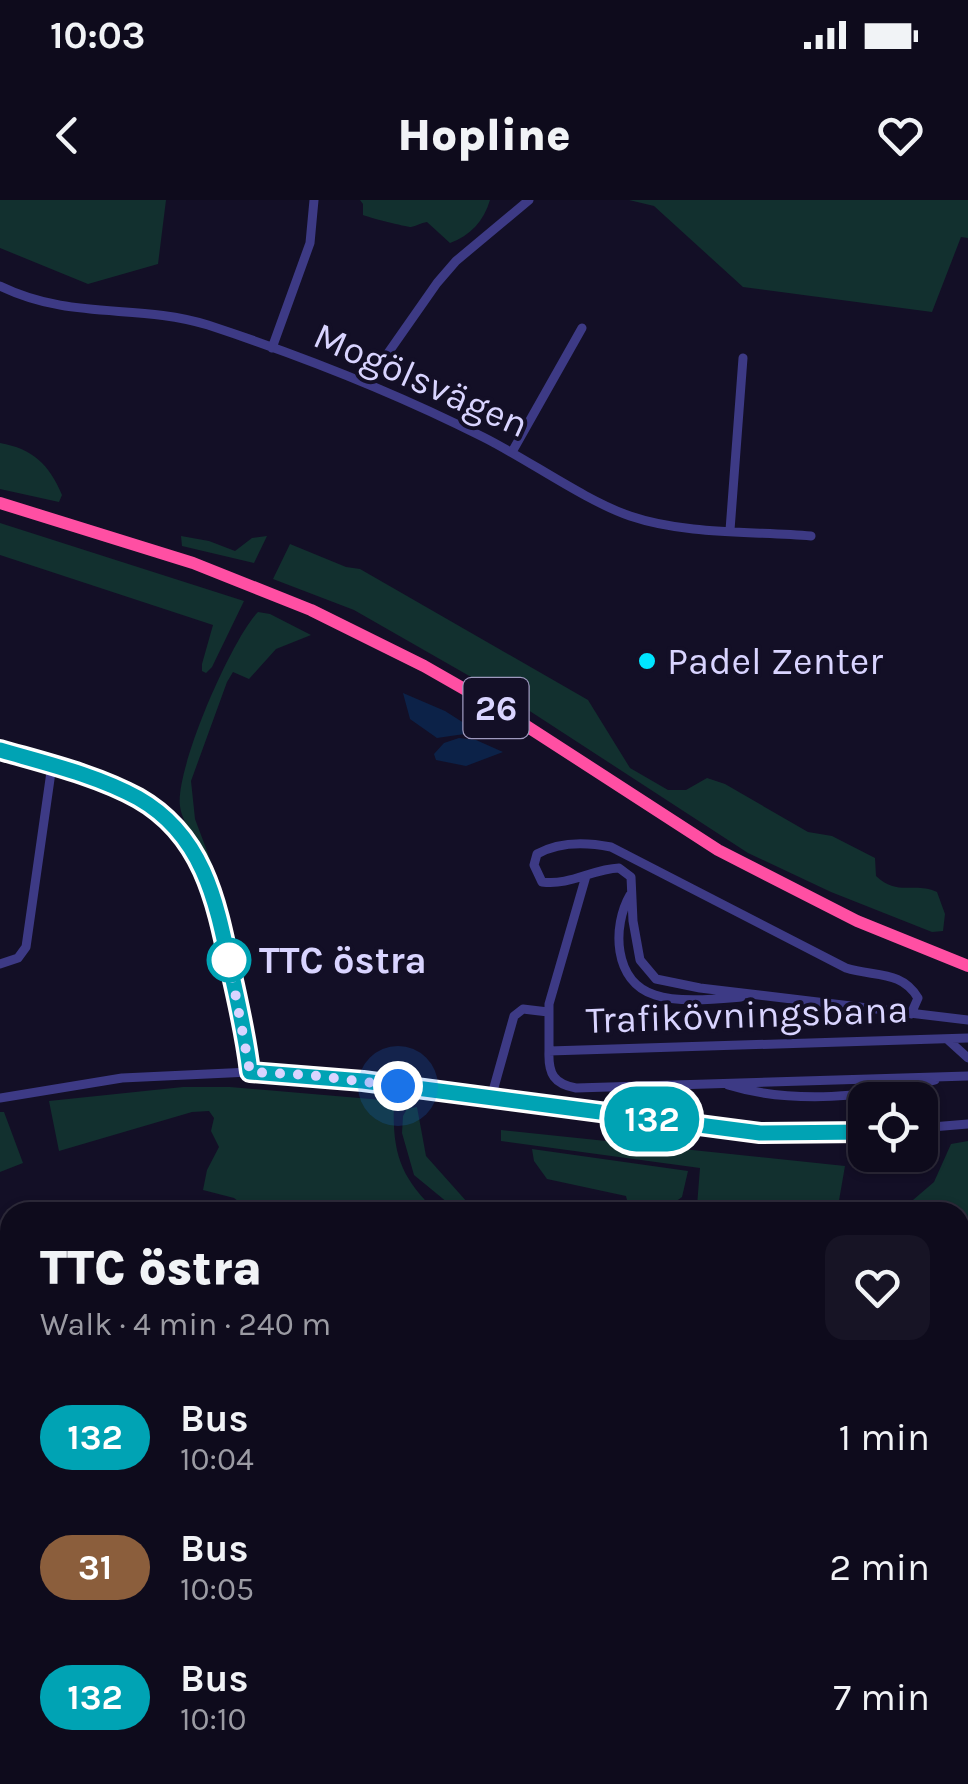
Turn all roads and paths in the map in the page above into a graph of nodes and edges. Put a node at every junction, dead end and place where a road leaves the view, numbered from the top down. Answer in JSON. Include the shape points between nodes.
{"nodes":[{"id":1,"x":314,"y":200,"type":"edge"},
{"id":2,"x":529,"y":200,"type":"edge"},
{"id":3,"x":0,"y":286,"type":"edge"},
{"id":4,"x":582,"y":328,"type":"dead end"},
{"id":5,"x":272,"y":348,"type":"junction"},
{"id":6,"x":743,"y":358,"type":"dead end"},
{"id":7,"x":368,"y":383,"type":"junction"},
{"id":8,"x":512,"y":452,"type":"junction"},
{"id":9,"x":0,"y":506,"type":"edge"},
{"id":10,"x":730,"y":530,"type":"junction"},
{"id":11,"x":812,"y":536,"type":"dead end"},
{"id":12,"x":0,"y":750,"type":"edge"},
{"id":13,"x":52,"y":765,"type":"junction"},
{"id":14,"x":586,"y":876,"type":"junction"},
{"id":15,"x":632,"y":893,"type":"junction"},
{"id":16,"x":0,"y":964,"type":"edge"},
{"id":17,"x":968,"y":969,"type":"edge"},
{"id":18,"x":762,"y":996,"type":"junction"},
{"id":19,"x":548,"y":1012,"type":"junction"},
{"id":20,"x":910,"y":1014,"type":"junction"},
{"id":21,"x":968,"y":1020,"type":"edge"},
{"id":22,"x":968,"y":1038,"type":"edge"},
{"id":23,"x":947,"y":1039,"type":"junction"},
{"id":24,"x":549,"y":1051,"type":"junction"},
{"id":25,"x":968,"y":1058,"type":"edge"},
{"id":26,"x":250,"y":1072,"type":"junction"},
{"id":27,"x":949,"y":1076,"type":"junction"},
{"id":28,"x":968,"y":1076,"type":"edge"},
{"id":29,"x":721,"y":1083,"type":"junction"},
{"id":30,"x":0,"y":1098,"type":"edge"},
{"id":31,"x":491,"y":1098,"type":"junction"},
{"id":32,"x":968,"y":1124,"type":"edge"},
{"id":33,"x":938,"y":1126,"type":"edge"},
{"id":34,"x":848,"y":1132,"type":"edge"}],
"edges":[{"from":1,"to":5,"type":"street","via":[[310,243]]},
{"from":2,"to":7,"type":"street","via":[[447,272]]},
{"from":3,"to":5,"type":"street","name":"Mogölsvägen","via":[[48,305],[184,319]]},
{"from":4,"to":8,"type":"street"},
{"from":5,"to":7,"type":"street","name":"Mogölsvägen"},
{"from":6,"to":10,"type":"street"},
{"from":7,"to":8,"type":"street","name":"Mogölsvägen"},
{"from":8,"to":10,"type":"street","name":"Mogölsvägen","via":[[626,515]]},
{"from":9,"to":17,"type":"highway","number":"26","via":[[193,563],[310,610],[508,714],[736,859]]},
{"from":10,"to":11,"type":"street","name":"Mogölsvägen"},
{"from":12,"to":13,"type":"street"},
{"from":13,"to":16,"type":"street","via":[[26,948]]},
{"from":13,"to":26,"type":"street","via":[[142,801],[196,856],[213,888]]},
{"from":14,"to":15,"type":"street","name":"Trafikövningsbana","via":[[619,868],[630,877]]},
{"from":14,"to":19,"type":"street","name":"Trafikövningsbana"},
{"from":14,"to":20,"type":"street","name":"Trafikövningsbana","via":[[542,882],[534,866],[537,854],[590,842],[611,847],[846,968],[910,984],[918,998]]},
{"from":15,"to":18,"type":"street","name":"Trafikövningsbana","via":[[640,960],[656,979]]},
{"from":15,"to":18,"type":"street","name":"Trafikövningsbana","via":[[618,930],[635,982],[654,996]]},
{"from":18,"to":20,"type":"street","name":"Trafikövningsbana"},
{"from":19,"to":24,"type":"street","name":"Trafikövningsbana"},
{"from":19,"to":31,"type":"street","name":"Trafikövningsbana","via":[[523,1009],[514,1016]]},
{"from":20,"to":21,"type":"street","name":"Trafikövningsbana"},
{"from":22,"to":23,"type":"street","name":"Trafikövningsbana"},
{"from":23,"to":24,"type":"street","name":"Trafikövningsbana"},
{"from":23,"to":25,"type":"street","name":"Trafikövningsbana"},
{"from":24,"to":29,"type":"street","name":"Trafikövningsbana","via":[[553,1078],[576,1088]]},
{"from":26,"to":30,"type":"street","via":[[122,1078]]},
{"from":26,"to":31,"type":"street"},
{"from":27,"to":28,"type":"street","name":"Trafikövningsbana"},
{"from":27,"to":29,"type":"street","name":"Trafikövningsbana"},
{"from":27,"to":29,"type":"street","name":"Trafikövningsbana","via":[[903,1090],[805,1096],[751,1093]]},
{"from":31,"to":34,"type":"street","via":[[760,1133]]},
{"from":32,"to":33,"type":"street"}]}
